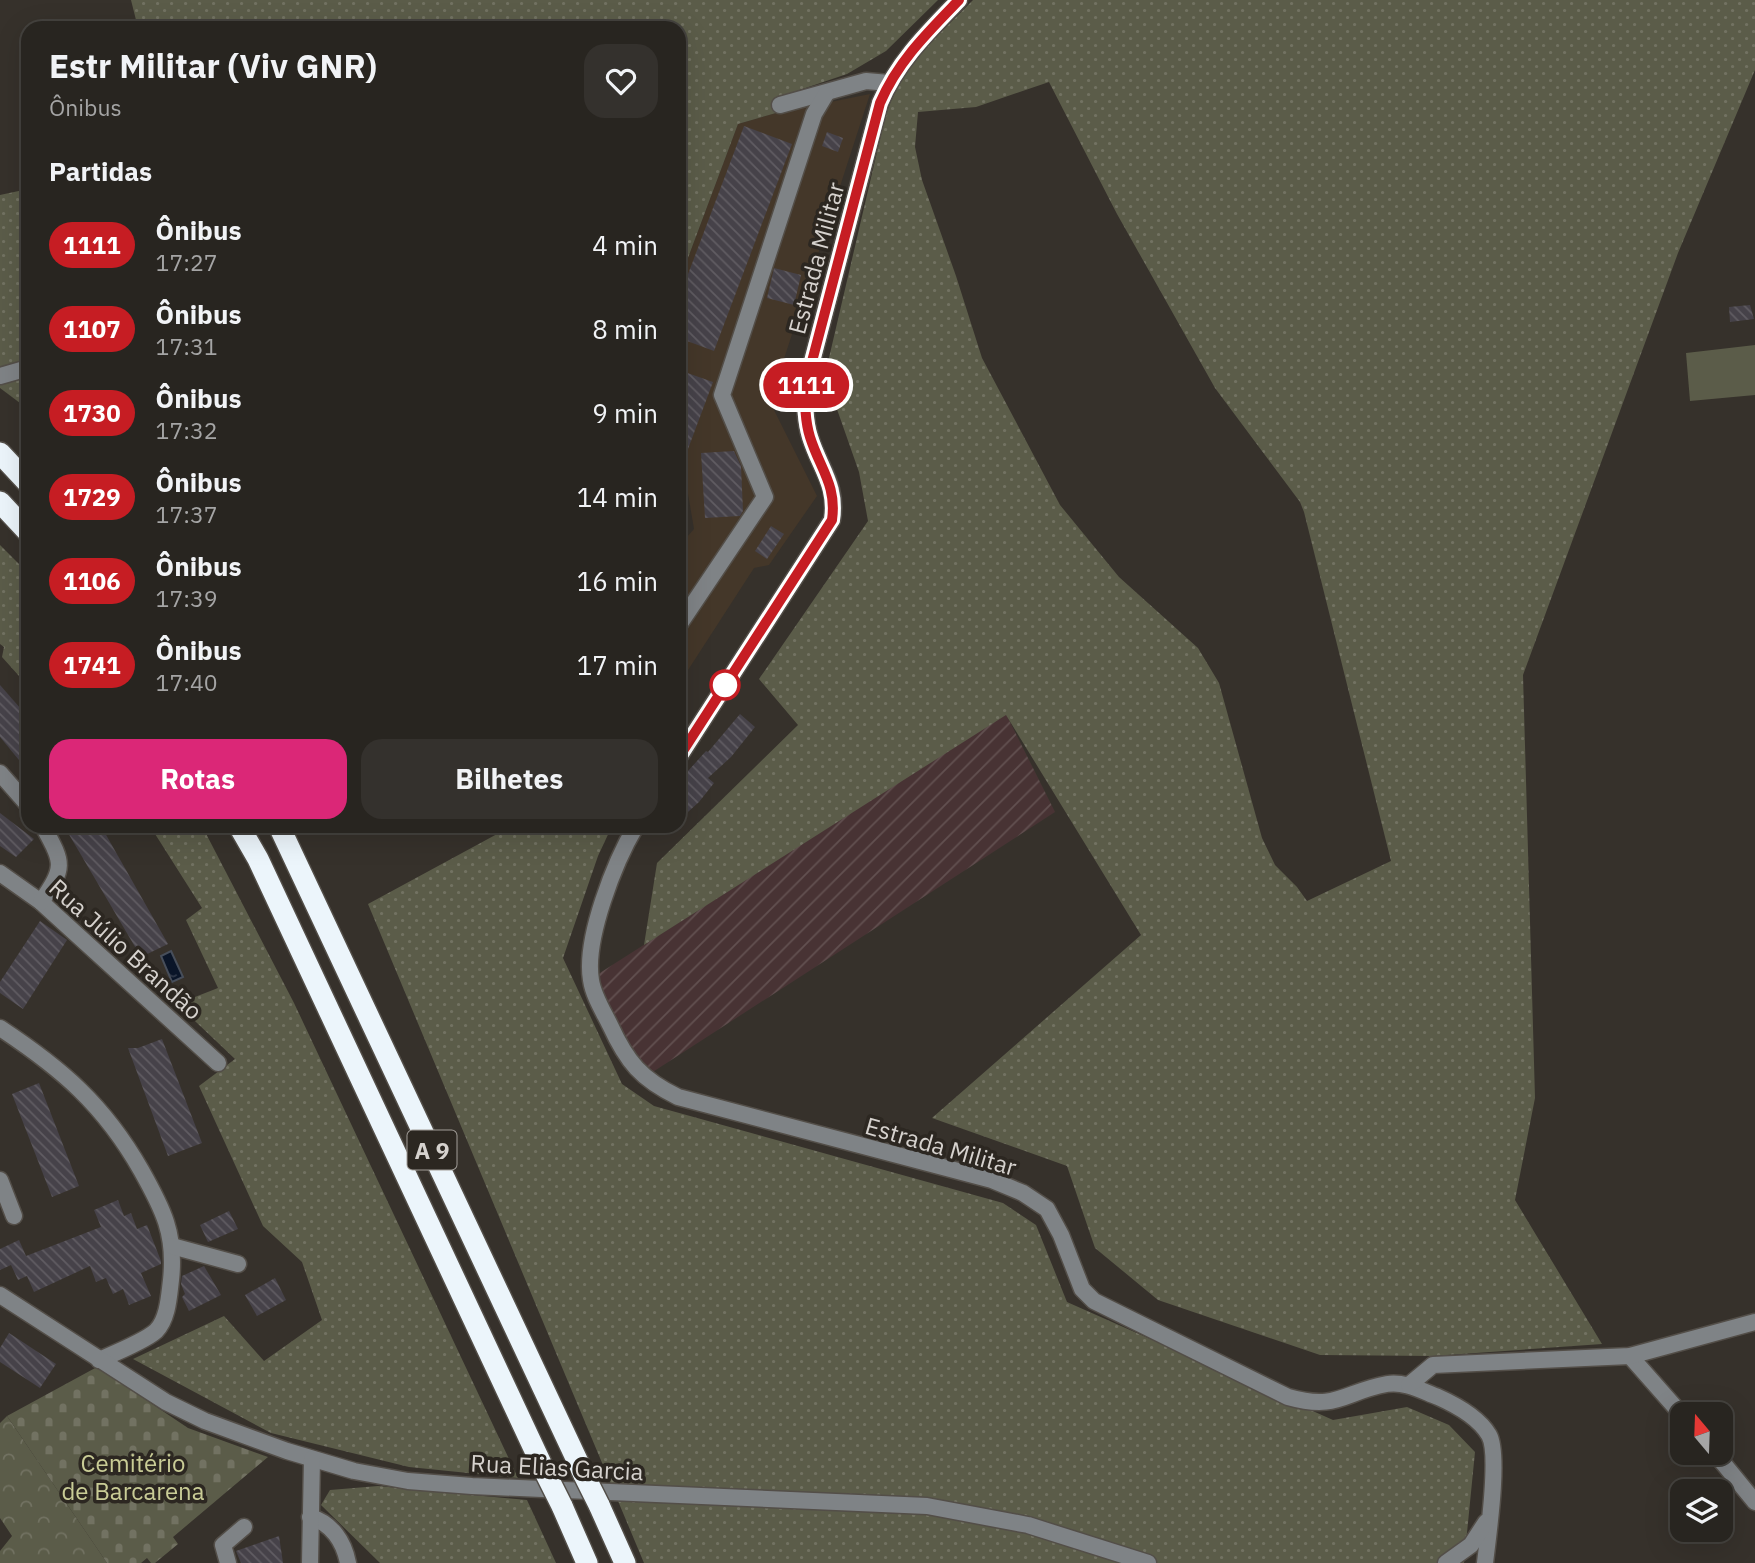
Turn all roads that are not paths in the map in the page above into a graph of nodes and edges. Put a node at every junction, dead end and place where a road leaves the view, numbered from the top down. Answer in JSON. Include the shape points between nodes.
{"nodes":[{"id":1,"x":959,"y":0,"type":"edge"},
{"id":2,"x":888,"y":83,"type":"junction"},
{"id":3,"x":825,"y":94,"type":"junction"},
{"id":4,"x":780,"y":105,"type":"dead end"},
{"id":5,"x":21,"y":370,"type":"edge"},
{"id":6,"x":0,"y":376,"type":"edge"},
{"id":7,"x":0,"y":453,"type":"edge"},
{"id":8,"x":21,"y":476,"type":"edge"},
{"id":9,"x":0,"y":502,"type":"edge"},
{"id":10,"x":21,"y":524,"type":"edge"},
{"id":11,"x":686,"y":615,"type":"edge"},
{"id":12,"x":686,"y":746,"type":"edge"},
{"id":13,"x":0,"y":773,"type":"edge"},
{"id":14,"x":21,"y":797,"type":"edge"},
{"id":15,"x":47,"y":833,"type":"edge"},
{"id":16,"x":243,"y":833,"type":"edge"},
{"id":17,"x":283,"y":833,"type":"edge"},
{"id":18,"x":632,"y":833,"type":"edge"},
{"id":19,"x":0,"y":873,"type":"edge"},
{"id":20,"x":41,"y":902,"type":"junction"},
{"id":21,"x":0,"y":1028,"type":"edge"},
{"id":22,"x":218,"y":1063,"type":"dead end"},
{"id":23,"x":0,"y":1180,"type":"edge"},
{"id":24,"x":14,"y":1216,"type":"dead end"},
{"id":25,"x":173,"y":1246,"type":"junction"},
{"id":26,"x":238,"y":1264,"type":"dead end"},
{"id":27,"x":0,"y":1295,"type":"edge"},
{"id":28,"x":1755,"y":1322,"type":"edge"},
{"id":29,"x":1630,"y":1356,"type":"junction"},
{"id":30,"x":99,"y":1360,"type":"junction"},
{"id":31,"x":1409,"y":1385,"type":"junction"},
{"id":32,"x":1671,"y":1402,"type":"edge"},
{"id":33,"x":312,"y":1459,"type":"junction"},
{"id":34,"x":1725,"y":1465,"type":"edge"},
{"id":35,"x":1755,"y":1502,"type":"edge"},
{"id":36,"x":310,"y":1517,"type":"junction"},
{"id":37,"x":1489,"y":1517,"type":"junction"},
{"id":38,"x":244,"y":1528,"type":"dead end"},
{"id":39,"x":229,"y":1563,"type":"edge"},
{"id":40,"x":310,"y":1563,"type":"edge"},
{"id":41,"x":348,"y":1563,"type":"edge"},
{"id":42,"x":587,"y":1563,"type":"edge"},
{"id":43,"x":625,"y":1563,"type":"edge"},
{"id":44,"x":1148,"y":1563,"type":"edge"},
{"id":45,"x":1447,"y":1563,"type":"edge"},
{"id":46,"x":1485,"y":1563,"type":"edge"}],
"edges":[{"from":1,"to":2,"type":"street","name":"Estrada Militar","via":[[916,44]]},
{"from":2,"to":3,"type":"street","via":[[866,81]]},
{"from":2,"to":12,"type":"street","name":"Estrada Militar","via":[[805,388],[809,436],[835,503],[832,520]]},
{"from":3,"to":4,"type":"street"},
{"from":3,"to":11,"type":"street","via":[[814,114],[722,395],[765,497]]},
{"from":5,"to":6,"type":"street"},
{"from":7,"to":8,"type":"highway"},
{"from":9,"to":10,"type":"highway"},
{"from":13,"to":14,"type":"street"},
{"from":15,"to":20,"type":"street","via":[[59,855],[58,877]]},
{"from":16,"to":42,"type":"highway","number":"A 9","bridge":true},
{"from":17,"to":43,"type":"highway","number":"A 9","bridge":true},
{"from":18,"to":31,"type":"street","name":"Estrada Militar","via":[[605,894],[590,961],[591,982],[623,1053],[657,1087],[762,1121],[992,1180],[1023,1193],[1047,1209],[1082,1289],[1094,1301],[1288,1396],[1311,1403],[1335,1401],[1388,1384]]},
{"from":19,"to":20,"type":"street","name":"Rua Júlio Brandão"},
{"from":20,"to":22,"type":"street","name":"Rua Júlio Brandão"},
{"from":21,"to":25,"type":"street","via":[[70,1079],[105,1115],[156,1196]]},
{"from":23,"to":24,"type":"street"},
{"from":25,"to":26,"type":"street"},
{"from":25,"to":30,"type":"street","via":[[168,1304],[157,1330]]},
{"from":27,"to":30,"type":"street","name":"Rua Elias Garcia"},
{"from":28,"to":29,"type":"street"},
{"from":29,"to":31,"type":"street","via":[[1433,1366]]},
{"from":29,"to":32,"type":"street"},
{"from":30,"to":33,"type":"street","name":"Rua Elias Garcia","via":[[205,1421]]},
{"from":31,"to":37,"type":"street","name":"Estrada Militar","via":[[1448,1402],[1481,1424],[1491,1437],[1494,1458]]},
{"from":33,"to":36,"type":"street"},
{"from":33,"to":44,"type":"street","name":"Rua Elias Garcia","via":[[408,1481],[472,1486],[927,1506],[1028,1525]]},
{"from":34,"to":35,"type":"street"},
{"from":36,"to":40,"type":"street"},
{"from":36,"to":41,"type":"street","via":[[337,1535]]},
{"from":37,"to":45,"type":"street","via":[[1471,1545]]},
{"from":37,"to":46,"type":"street","name":"Estrada Militar"},
{"from":38,"to":39,"type":"street","via":[[223,1545]]}]}
